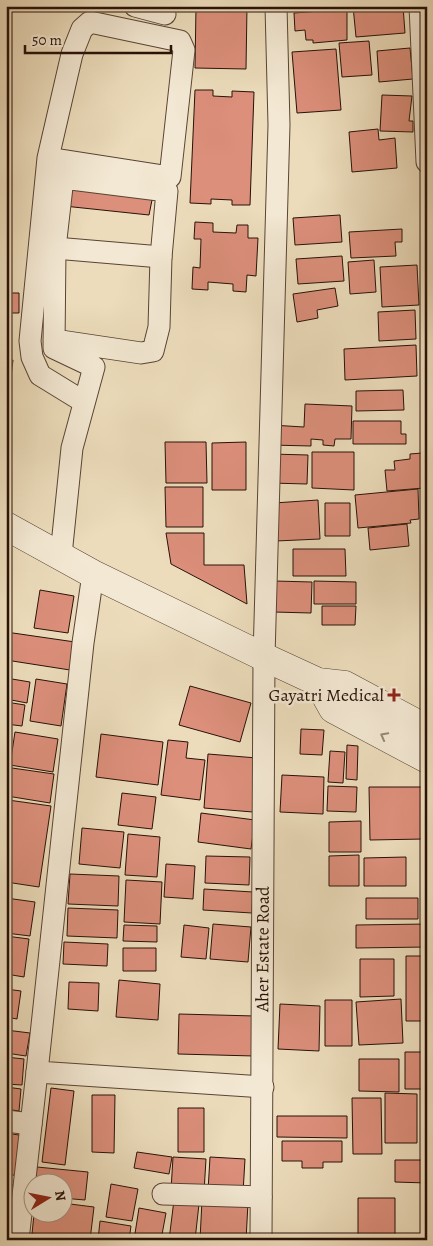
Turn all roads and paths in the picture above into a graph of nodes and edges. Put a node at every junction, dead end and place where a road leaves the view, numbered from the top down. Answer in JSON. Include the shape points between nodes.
{"nodes":[{"id":1,"x":135,"y":6,"type":"edge"},
{"id":2,"x":276,"y":6,"type":"edge"},
{"id":3,"x":420,"y":6,"type":"edge"},
{"id":4,"x":166,"y":14,"type":"dead end"},
{"id":5,"x":48,"y":158,"type":"junction"},
{"id":6,"x":427,"y":162,"type":"edge"},
{"id":7,"x":55,"y":248,"type":"junction"},
{"id":8,"x":161,"y":257,"type":"junction"},
{"id":9,"x":54,"y":340,"type":"junction"},
{"id":10,"x":84,"y":402,"type":"junction"},
{"id":11,"x":6,"y":526,"type":"edge"},
{"id":12,"x":61,"y":555,"type":"junction"},
{"id":13,"x":93,"y":574,"type":"junction"},
{"id":14,"x":264,"y":657,"type":"junction"},
{"id":15,"x":318,"y":682,"type":"junction"},
{"id":16,"x":427,"y":729,"type":"edge"},
{"id":17,"x":427,"y":759,"type":"edge"},
{"id":18,"x":37,"y":1072,"type":"junction"},
{"id":19,"x":263,"y":1086,"type":"junction"},
{"id":20,"x":6,"y":1121,"type":"edge"},
{"id":21,"x":31,"y":1124,"type":"junction"},
{"id":22,"x":163,"y":1194,"type":"dead end"},
{"id":23,"x":261,"y":1197,"type":"junction"},
{"id":24,"x":18,"y":1240,"type":"edge"},
{"id":25,"x":261,"y":1240,"type":"edge"}],
"edges":[{"from":1,"to":4,"type":"street"},
{"from":2,"to":14,"type":"street","name":"Aher Estate Road","via":[[279,125]]},
{"from":3,"to":6,"type":"street"},
{"from":5,"to":5,"type":"street","via":[[170,177],[184,50],[180,42],[98,22],[90,22],[82,29],[72,54]]},
{"from":5,"to":10,"type":"street","via":[[30,341],[32,357],[40,375]]},
{"from":7,"to":8,"type":"street"},
{"from":7,"to":8,"type":"street","via":[[63,178],[167,191]]},
{"from":7,"to":9,"type":"street"},
{"from":8,"to":9,"type":"street","via":[[159,327],[153,351],[141,353]]},
{"from":9,"to":10,"type":"street","via":[[54,348],[94,367]]},
{"from":10,"to":12,"type":"street","via":[[72,448]]},
{"from":11,"to":12,"type":"street"},
{"from":12,"to":13,"type":"street"},
{"from":13,"to":14,"type":"street"},
{"from":13,"to":18,"type":"street"},
{"from":14,"to":15,"type":"street"},
{"from":14,"to":19,"type":"street","name":"Aher Estate Road"},
{"from":15,"to":16,"type":"street","via":[[345,686]]},
{"from":17,"to":15,"type":"street","one_way":true,"via":[[333,709]]},
{"from":18,"to":19,"type":"street"},
{"from":18,"to":21,"type":"street"},
{"from":19,"to":23,"type":"street","name":"Aher Estate Road"},
{"from":20,"to":21,"type":"street"},
{"from":21,"to":24,"type":"street"},
{"from":22,"to":23,"type":"street"},
{"from":23,"to":25,"type":"street","name":"Aher Estate Road"}]}
